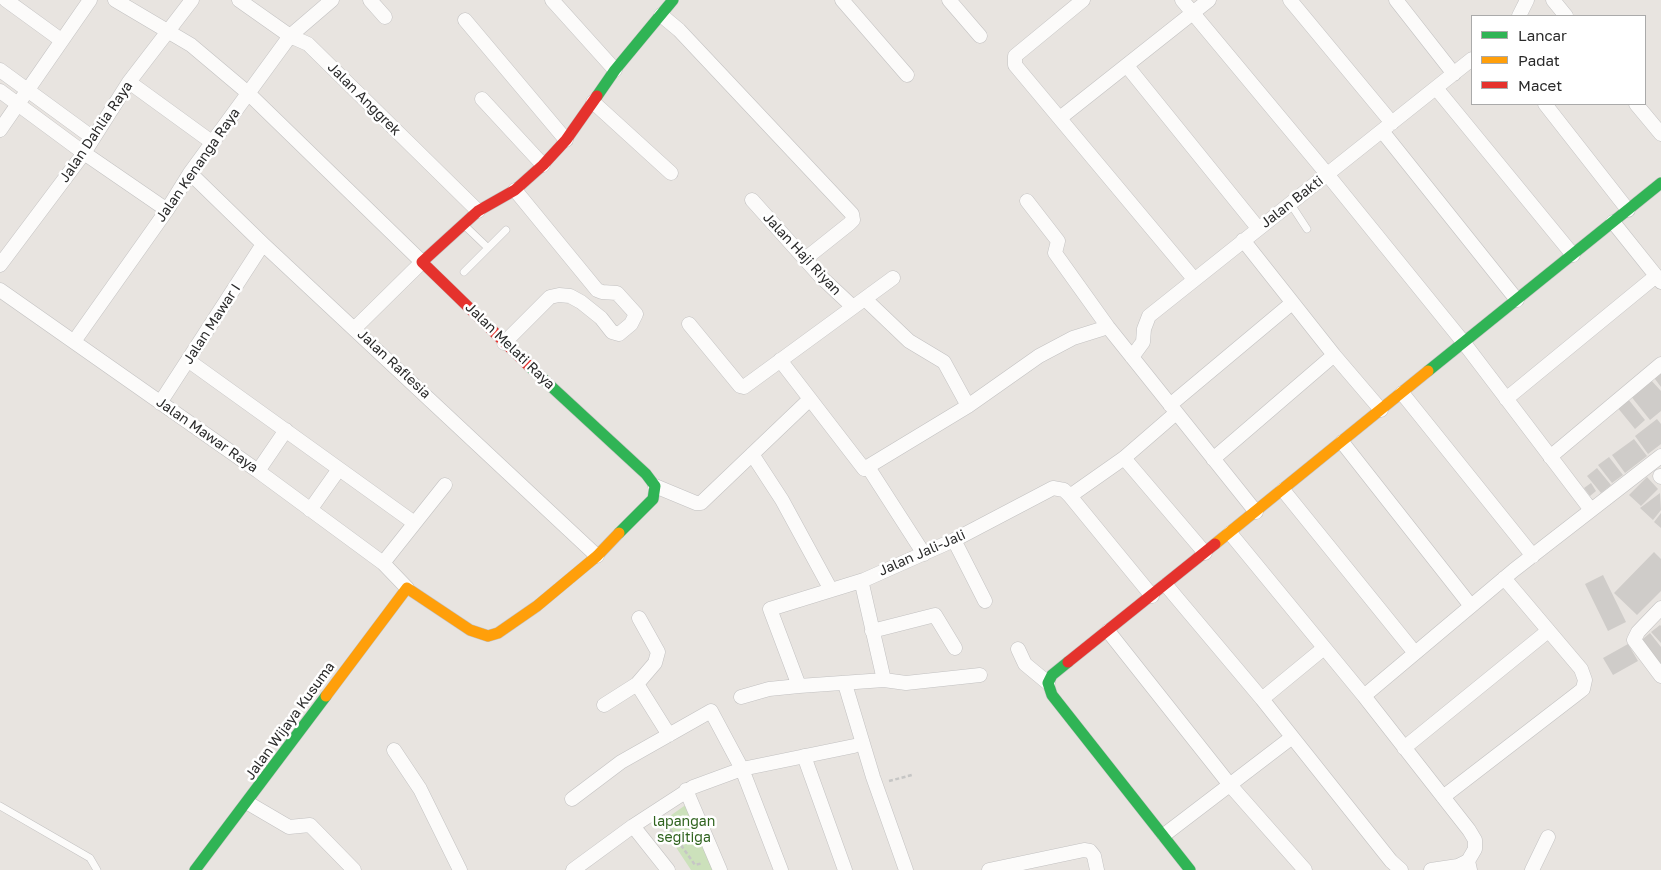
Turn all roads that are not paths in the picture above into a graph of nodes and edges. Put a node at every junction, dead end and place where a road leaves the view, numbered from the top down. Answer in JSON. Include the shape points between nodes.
{"nodes":[{"id":1,"x":6,"y":0,"type":"edge"},
{"id":2,"x":90,"y":0,"type":"edge"},
{"id":3,"x":115,"y":0,"type":"edge"},
{"id":4,"x":192,"y":0,"type":"edge"},
{"id":5,"x":239,"y":0,"type":"edge"},
{"id":6,"x":332,"y":0,"type":"edge"},
{"id":7,"x":370,"y":0,"type":"edge"},
{"id":8,"x":552,"y":0,"type":"edge"},
{"id":9,"x":673,"y":0,"type":"edge"},
{"id":10,"x":842,"y":0,"type":"edge"},
{"id":11,"x":949,"y":0,"type":"edge"},
{"id":12,"x":1083,"y":0,"type":"edge"},
{"id":13,"x":1182,"y":0,"type":"edge"},
{"id":14,"x":1209,"y":0,"type":"edge"},
{"id":15,"x":1290,"y":0,"type":"edge"},
{"id":16,"x":1396,"y":0,"type":"edge"},
{"id":17,"x":1527,"y":0,"type":"edge"},
{"id":18,"x":1553,"y":0,"type":"edge"},
{"id":19,"x":1193,"y":13,"type":"junction"},
{"id":20,"x":661,"y":15,"type":"junction"},
{"id":21,"x":1520,"y":15,"type":"edge"},
{"id":22,"x":1565,"y":15,"type":"edge"},
{"id":23,"x":385,"y":17,"type":"dead end"},
{"id":24,"x":465,"y":20,"type":"dead end"},
{"id":25,"x":170,"y":30,"type":"junction"},
{"id":26,"x":290,"y":36,"type":"junction"},
{"id":27,"x":980,"y":36,"type":"dead end"},
{"id":28,"x":61,"y":40,"type":"junction"},
{"id":29,"x":1471,"y":60,"type":"edge"},
{"id":30,"x":1127,"y":66,"type":"junction"},
{"id":31,"x":0,"y":70,"type":"edge"},
{"id":32,"x":615,"y":70,"type":"junction"},
{"id":33,"x":1454,"y":74,"type":"junction"},
{"id":34,"x":907,"y":75,"type":"dead end"},
{"id":35,"x":130,"y":82,"type":"junction"},
{"id":36,"x":1436,"y":88,"type":"junction"},
{"id":37,"x":29,"y":90,"type":"junction"},
{"id":38,"x":0,"y":91,"type":"edge"},
{"id":39,"x":248,"y":93,"type":"junction"},
{"id":40,"x":482,"y":99,"type":"dead end"},
{"id":41,"x":593,"y":102,"type":"junction"},
{"id":42,"x":18,"y":104,"type":"junction"},
{"id":43,"x":1545,"y":105,"type":"edge"},
{"id":44,"x":1637,"y":105,"type":"edge"},
{"id":45,"x":1060,"y":118,"type":"junction"},
{"id":46,"x":1387,"y":127,"type":"junction"},
{"id":47,"x":0,"y":130,"type":"edge"},
{"id":48,"x":1661,"y":134,"type":"edge"},
{"id":49,"x":93,"y":138,"type":"junction"},
{"id":50,"x":566,"y":140,"type":"junction"},
{"id":51,"x":213,"y":143,"type":"junction"},
{"id":52,"x":84,"y":153,"type":"junction"},
{"id":53,"x":543,"y":165,"type":"junction"},
{"id":54,"x":190,"y":173,"type":"junction"},
{"id":55,"x":671,"y":173,"type":"dead end"},
{"id":56,"x":1327,"y":174,"type":"junction"},
{"id":57,"x":1661,"y":183,"type":"edge"},
{"id":58,"x":515,"y":190,"type":"junction"},
{"id":59,"x":752,"y":200,"type":"dead end"},
{"id":60,"x":1027,"y":201,"type":"dead end"},
{"id":61,"x":1290,"y":203,"type":"junction"},
{"id":62,"x":167,"y":210,"type":"junction"},
{"id":63,"x":1628,"y":210,"type":"junction"},
{"id":64,"x":478,"y":211,"type":"junction"},
{"id":65,"x":1613,"y":222,"type":"junction"},
{"id":66,"x":462,"y":224,"type":"junction"},
{"id":67,"x":1258,"y":228,"type":"junction"},
{"id":68,"x":1307,"y":229,"type":"dead end"},
{"id":69,"x":506,"y":230,"type":"dead end"},
{"id":70,"x":1243,"y":240,"type":"junction"},
{"id":71,"x":263,"y":244,"type":"junction"},
{"id":72,"x":488,"y":247,"type":"junction"},
{"id":73,"x":1573,"y":255,"type":"junction"},
{"id":74,"x":805,"y":259,"type":"junction"},
{"id":75,"x":422,"y":262,"type":"junction"},
{"id":76,"x":0,"y":265,"type":"edge"},
{"id":77,"x":464,"y":272,"type":"dead end"},
{"id":78,"x":893,"y":278,"type":"dead end"},
{"id":79,"x":1194,"y":279,"type":"junction"},
{"id":80,"x":1658,"y":279,"type":"edge"},
{"id":81,"x":0,"y":290,"type":"edge"},
{"id":82,"x":865,"y":299,"type":"junction"},
{"id":83,"x":1517,"y":300,"type":"junction"},
{"id":84,"x":1292,"y":303,"type":"junction"},
{"id":85,"x":853,"y":307,"type":"junction"},
{"id":86,"x":689,"y":324,"type":"dead end"},
{"id":87,"x":1108,"y":327,"type":"junction"},
{"id":88,"x":355,"y":328,"type":"junction"},
{"id":89,"x":75,"y":340,"type":"junction"},
{"id":90,"x":504,"y":343,"type":"junction"},
{"id":91,"x":1464,"y":343,"type":"junction"},
{"id":92,"x":1334,"y":355,"type":"junction"},
{"id":93,"x":1132,"y":357,"type":"junction"},
{"id":94,"x":780,"y":360,"type":"junction"},
{"id":95,"x":189,"y":361,"type":"junction"},
{"id":96,"x":1661,"y":364,"type":"edge"},
{"id":97,"x":1402,"y":393,"type":"junction"},
{"id":98,"x":810,"y":399,"type":"junction"},
{"id":99,"x":1506,"y":399,"type":"junction"},
{"id":100,"x":160,"y":403,"type":"junction"},
{"id":101,"x":968,"y":406,"type":"junction"},
{"id":102,"x":1173,"y":409,"type":"junction"},
{"id":103,"x":1381,"y":410,"type":"junction"},
{"id":104,"x":286,"y":430,"type":"junction"},
{"id":105,"x":1342,"y":442,"type":"junction"},
{"id":106,"x":752,"y":454,"type":"junction"},
{"id":107,"x":1661,"y":456,"type":"edge"},
{"id":108,"x":1550,"y":457,"type":"junction"},
{"id":109,"x":1124,"y":458,"type":"junction"},
{"id":110,"x":1213,"y":460,"type":"junction"},
{"id":111,"x":868,"y":467,"type":"junction"},
{"id":112,"x":339,"y":469,"type":"junction"},
{"id":113,"x":258,"y":472,"type":"junction"},
{"id":114,"x":445,"y":485,"type":"dead end"},
{"id":115,"x":655,"y":486,"type":"junction"},
{"id":116,"x":1283,"y":490,"type":"junction"},
{"id":117,"x":1070,"y":496,"type":"junction"},
{"id":118,"x":310,"y":510,"type":"junction"},
{"id":119,"x":1591,"y":510,"type":"junction"},
{"id":120,"x":1256,"y":512,"type":"junction"},
{"id":121,"x":413,"y":522,"type":"junction"},
{"id":122,"x":1230,"y":533,"type":"junction"},
{"id":123,"x":954,"y":540,"type":"junction"},
{"id":124,"x":1205,"y":553,"type":"junction"},
{"id":125,"x":924,"y":554,"type":"junction"},
{"id":126,"x":597,"y":556,"type":"junction"},
{"id":127,"x":1532,"y":556,"type":"junction"},
{"id":128,"x":383,"y":563,"type":"junction"},
{"id":129,"x":1504,"y":578,"type":"junction"},
{"id":130,"x":864,"y":580,"type":"junction"},
{"id":131,"x":1166,"y":585,"type":"junction"},
{"id":132,"x":407,"y":588,"type":"junction"},
{"id":133,"x":831,"y":590,"type":"junction"},
{"id":134,"x":1152,"y":596,"type":"junction"},
{"id":135,"x":985,"y":601,"type":"dead end"},
{"id":136,"x":1471,"y":606,"type":"junction"},
{"id":137,"x":1661,"y":608,"type":"edge"},
{"id":138,"x":639,"y":618,"type":"dead end"},
{"id":139,"x":872,"y":631,"type":"junction"},
{"id":140,"x":1108,"y":631,"type":"junction"},
{"id":141,"x":1548,"y":631,"type":"junction"},
{"id":142,"x":955,"y":648,"type":"dead end"},
{"id":143,"x":1324,"y":648,"type":"junction"},
{"id":144,"x":1018,"y":649,"type":"dead end"},
{"id":145,"x":1415,"y":653,"type":"junction"},
{"id":146,"x":980,"y":675,"type":"dead end"},
{"id":147,"x":1661,"y":676,"type":"edge"},
{"id":148,"x":884,"y":680,"type":"junction"},
{"id":149,"x":1048,"y":683,"type":"junction"},
{"id":150,"x":637,"y":684,"type":"junction"},
{"id":151,"x":845,"y":684,"type":"junction"},
{"id":152,"x":799,"y":686,"type":"junction"},
{"id":153,"x":1364,"y":696,"type":"junction"},
{"id":154,"x":741,"y":697,"type":"dead end"},
{"id":155,"x":1262,"y":699,"type":"junction"},
{"id":156,"x":604,"y":705,"type":"dead end"},
{"id":157,"x":669,"y":735,"type":"junction"},
{"id":158,"x":1291,"y":738,"type":"junction"},
{"id":159,"x":854,"y":746,"type":"dead end"},
{"id":160,"x":1404,"y":748,"type":"junction"},
{"id":161,"x":394,"y":750,"type":"dead end"},
{"id":162,"x":804,"y":756,"type":"junction"},
{"id":163,"x":742,"y":769,"type":"junction"},
{"id":164,"x":1230,"y":785,"type":"junction"},
{"id":165,"x":686,"y":790,"type":"junction"},
{"id":166,"x":1443,"y":797,"type":"junction"},
{"id":167,"x":572,"y":799,"type":"dead end"},
{"id":168,"x":248,"y":803,"type":"junction"},
{"id":169,"x":0,"y":806,"type":"edge"},
{"id":170,"x":633,"y":826,"type":"junction"},
{"id":171,"x":1164,"y":834,"type":"junction"},
{"id":172,"x":1548,"y":837,"type":"dead end"},
{"id":173,"x":592,"y":865,"type":"edge"},
{"id":174,"x":1469,"y":866,"type":"edge"},
{"id":175,"x":98,"y":870,"type":"edge"},
{"id":176,"x":195,"y":870,"type":"edge"},
{"id":177,"x":354,"y":870,"type":"edge"},
{"id":178,"x":460,"y":870,"type":"edge"},
{"id":179,"x":573,"y":870,"type":"edge"},
{"id":180,"x":668,"y":870,"type":"edge"},
{"id":181,"x":720,"y":870,"type":"edge"},
{"id":182,"x":780,"y":870,"type":"edge"},
{"id":183,"x":845,"y":870,"type":"edge"},
{"id":184,"x":906,"y":870,"type":"edge"},
{"id":185,"x":989,"y":870,"type":"edge"},
{"id":186,"x":1097,"y":870,"type":"edge"},
{"id":187,"x":1190,"y":870,"type":"edge"},
{"id":188,"x":1305,"y":870,"type":"edge"},
{"id":189,"x":1401,"y":870,"type":"edge"},
{"id":190,"x":1431,"y":870,"type":"edge"},
{"id":191,"x":1532,"y":870,"type":"edge"}],
"edges":[{"from":1,"to":28,"type":"street"},
{"from":2,"to":28,"type":"street"},
{"from":3,"to":25,"type":"street","name":"Jalan Melati Raya"},
{"from":4,"to":25,"type":"street","name":"Jalan Dahlia Raya"},
{"from":5,"to":26,"type":"street","name":"Jalan Anggrek"},
{"from":6,"to":26,"type":"street","name":"Jalan Kenanga Raya"},
{"from":7,"to":23,"type":"street"},
{"from":8,"to":32,"type":"street"},
{"from":9,"to":20,"type":"street"},
{"from":10,"to":34,"type":"street"},
{"from":11,"to":27,"type":"street"},
{"from":12,"to":45,"type":"street","via":[[1026,45],[1013,60]]},
{"from":13,"to":19,"type":"street"},
{"from":14,"to":19,"type":"street"},
{"from":15,"to":46,"type":"street"},
{"from":16,"to":33,"type":"street"},
{"from":17,"to":21,"type":"street"},
{"from":18,"to":22,"type":"street"},
{"from":19,"to":30,"type":"street"},
{"from":19,"to":56,"type":"street"},
{"from":20,"to":32,"type":"street"},
{"from":20,"to":74,"type":"street","via":[[679,30],[852,214],[853,220],[849,224]]},
{"from":24,"to":50,"type":"street"},
{"from":25,"to":35,"type":"street","name":"Jalan Dahlia Raya"},
{"from":25,"to":39,"type":"street","name":"Jalan Melati Raya"},
{"from":26,"to":39,"type":"street","name":"Jalan Kenanga Raya"},
{"from":26,"to":64,"type":"street","name":"Jalan Anggrek","via":[[308,44]]},
{"from":28,"to":37,"type":"street"},
{"from":29,"to":33,"type":"street","name":"Jalan Bakti"},
{"from":30,"to":45,"type":"street"},
{"from":30,"to":67,"type":"street"},
{"from":31,"to":37,"type":"street"},
{"from":32,"to":41,"type":"street"},
{"from":33,"to":36,"type":"street","name":"Jalan Bakti"},
{"from":35,"to":49,"type":"street","name":"Jalan Dahlia Raya"},
{"from":35,"to":51,"type":"street"},
{"from":36,"to":46,"type":"street","name":"Jalan Bakti"},
{"from":36,"to":73,"type":"street"},
{"from":37,"to":42,"type":"street"},
{"from":37,"to":49,"type":"street"},
{"from":38,"to":42,"type":"street"},
{"from":39,"to":51,"type":"street","name":"Jalan Kenanga Raya"},
{"from":39,"to":75,"type":"street","name":"Jalan Melati Raya"},
{"from":40,"to":53,"type":"street"},
{"from":41,"to":50,"type":"street"},
{"from":41,"to":55,"type":"street"},
{"from":42,"to":47,"type":"street"},
{"from":42,"to":52,"type":"street"},
{"from":43,"to":63,"type":"street"},
{"from":44,"to":48,"type":"street"},
{"from":45,"to":79,"type":"street"},
{"from":46,"to":56,"type":"street","name":"Jalan Bakti"},
{"from":46,"to":83,"type":"street"},
{"from":49,"to":52,"type":"street","name":"Jalan Dahlia Raya"},
{"from":50,"to":53,"type":"street"},
{"from":51,"to":54,"type":"street","name":"Jalan Kenanga Raya"},
{"from":52,"to":62,"type":"street"},
{"from":52,"to":76,"type":"street","name":"Jalan Dahlia Raya"},
{"from":53,"to":58,"type":"street"},
{"from":54,"to":62,"type":"street","name":"Jalan Kenanga Raya"},
{"from":54,"to":71,"type":"street","name":"Jalan Raflesia"},
{"from":56,"to":61,"type":"street","name":"Jalan Bakti"},
{"from":56,"to":91,"type":"street"},
{"from":57,"to":63,"type":"street"},
{"from":58,"to":64,"type":"street"},
{"from":58,"to":90,"type":"street","via":[[597,290],[604,293],[614,291],[636,314],[631,324],[617,334],[580,302],[558,295],[550,297]]},
{"from":59,"to":74,"type":"street","name":"Jalan Haji Riyan"},
{"from":60,"to":87,"type":"street","via":[[1058,242],[1055,253]]},
{"from":61,"to":67,"type":"street","name":"Jalan Bakti"},
{"from":61,"to":68,"type":"lane"},
{"from":62,"to":89,"type":"street","name":"Jalan Kenanga Raya"},
{"from":63,"to":65,"type":"street"},
{"from":64,"to":66,"type":"street"},
{"from":65,"to":73,"type":"street"},
{"from":65,"to":80,"type":"street"},
{"from":66,"to":72,"type":"lane"},
{"from":66,"to":75,"type":"street"},
{"from":67,"to":70,"type":"street","name":"Jalan Bakti"},
{"from":69,"to":72,"type":"lane"},
{"from":70,"to":79,"type":"street","name":"Jalan Bakti"},
{"from":70,"to":84,"type":"street"},
{"from":71,"to":88,"type":"street","name":"Jalan Raflesia"},
{"from":71,"to":95,"type":"street","name":"Jalan Mawar I"},
{"from":72,"to":77,"type":"lane"},
{"from":73,"to":83,"type":"street"},
{"from":74,"to":85,"type":"street","name":"Jalan Haji Riyan"},
{"from":75,"to":88,"type":"street"},
{"from":75,"to":90,"type":"street","name":"Jalan Melati Raya"},
{"from":78,"to":82,"type":"street"},
{"from":79,"to":93,"type":"street","name":"Jalan Bakti","via":[[1149,316],[1143,342]]},
{"from":80,"to":99,"type":"street"},
{"from":81,"to":89,"type":"street","name":"Jalan Mawar Raya"},
{"from":82,"to":85,"type":"street"},
{"from":82,"to":101,"type":"street","via":[[908,341],[944,362]]},
{"from":83,"to":91,"type":"street"},
{"from":84,"to":92,"type":"street"},
{"from":84,"to":102,"type":"street"},
{"from":85,"to":94,"type":"street"},
{"from":86,"to":94,"type":"street","via":[[740,386],[752,383]]},
{"from":87,"to":93,"type":"street"},
{"from":87,"to":101,"type":"street","via":[[1073,338],[1039,356]]},
{"from":88,"to":126,"type":"street","name":"Jalan Raflesia"},
{"from":89,"to":100,"type":"street","name":"Jalan Mawar Raya"},
{"from":90,"to":115,"type":"street","name":"Jalan Melati Raya","via":[[646,474]]},
{"from":91,"to":97,"type":"street"},
{"from":91,"to":99,"type":"street"},
{"from":92,"to":103,"type":"street"},
{"from":92,"to":110,"type":"street"},
{"from":93,"to":102,"type":"street"},
{"from":94,"to":98,"type":"street"},
{"from":95,"to":100,"type":"street","name":"Jalan Mawar I"},
{"from":95,"to":104,"type":"street"},
{"from":96,"to":108,"type":"street"},
{"from":97,"to":103,"type":"street"},
{"from":97,"to":127,"type":"street"},
{"from":98,"to":106,"type":"street"},
{"from":98,"to":111,"type":"street","via":[[864,469]]},
{"from":99,"to":108,"type":"street"},
{"from":100,"to":113,"type":"street","name":"Jalan Mawar Raya"},
{"from":101,"to":111,"type":"street"},
{"from":102,"to":109,"type":"street"},
{"from":102,"to":110,"type":"street"},
{"from":103,"to":105,"type":"street"},
{"from":104,"to":112,"type":"street"},
{"from":104,"to":113,"type":"street"},
{"from":105,"to":116,"type":"street"},
{"from":105,"to":136,"type":"street"},
{"from":106,"to":115,"type":"street","via":[[701,503]]},
{"from":106,"to":133,"type":"street","via":[[810,547]]},
{"from":107,"to":119,"type":"street"},
{"from":108,"to":119,"type":"street"},
{"from":109,"to":117,"type":"street"},
{"from":109,"to":124,"type":"street"},
{"from":110,"to":120,"type":"street"},
{"from":111,"to":125,"type":"street"},
{"from":112,"to":118,"type":"street"},
{"from":112,"to":121,"type":"street"},
{"from":113,"to":118,"type":"street","name":"Jalan Mawar Raya"},
{"from":114,"to":121,"type":"street"},
{"from":115,"to":126,"type":"street","via":[[653,499]]},
{"from":116,"to":120,"type":"street"},
{"from":116,"to":145,"type":"street"},
{"from":117,"to":123,"type":"street","name":"Jalan Jali-Jali","via":[[1064,490],[1053,488]]},
{"from":117,"to":134,"type":"street"},
{"from":118,"to":128,"type":"street","name":"Jalan Mawar Raya"},
{"from":119,"to":127,"type":"street"},
{"from":120,"to":122,"type":"street"},
{"from":121,"to":128,"type":"street"},
{"from":122,"to":124,"type":"street"},
{"from":122,"to":143,"type":"street"},
{"from":123,"to":125,"type":"street","name":"Jalan Jali-Jali"},
{"from":123,"to":135,"type":"street"},
{"from":124,"to":131,"type":"street"},
{"from":125,"to":130,"type":"street","name":"Jalan Jali-Jali"},
{"from":126,"to":132,"type":"street","via":[[529,612],[488,636],[470,630]]},
{"from":127,"to":129,"type":"street"},
{"from":128,"to":132,"type":"street","name":"Jalan Mawar Raya"},
{"from":129,"to":136,"type":"street"},
{"from":129,"to":141,"type":"street"},
{"from":130,"to":133,"type":"street"},
{"from":130,"to":139,"type":"street","name":"Jalan Jali-Jali","via":[[862,584]]},
{"from":131,"to":134,"type":"street"},
{"from":131,"to":155,"type":"street"},
{"from":132,"to":168,"type":"street","name":"Jalan Wijaya Kusuma"},
{"from":133,"to":152,"type":"street","via":[[770,609]]},
{"from":134,"to":140,"type":"street"},
{"from":136,"to":145,"type":"street"},
{"from":137,"to":147,"type":"street","via":[[1634,640]]},
{"from":138,"to":150,"type":"street","via":[[658,652],[655,663]]},
{"from":139,"to":142,"type":"street","via":[[935,616]]},
{"from":139,"to":148,"type":"street","name":"Jalan Jali-Jali"},
{"from":140,"to":149,"type":"street","via":[[1052,675]]},
{"from":140,"to":164,"type":"street"},
{"from":141,"to":160,"type":"street"},
{"from":141,"to":166,"type":"street","via":[[1581,669],[1585,680],[1583,689]]},
{"from":143,"to":153,"type":"street"},
{"from":143,"to":155,"type":"street"},
{"from":144,"to":149,"type":"street","via":[[1025,664]]},
{"from":145,"to":153,"type":"street"},
{"from":146,"to":148,"type":"street","via":[[906,683]]},
{"from":148,"to":151,"type":"street"},
{"from":149,"to":171,"type":"street","via":[[1052,695]]},
{"from":150,"to":156,"type":"street"},
{"from":150,"to":157,"type":"street"},
{"from":151,"to":152,"type":"street"},
{"from":151,"to":184,"type":"street"},
{"from":152,"to":154,"type":"street","via":[[769,689]]},
{"from":153,"to":160,"type":"street"},
{"from":155,"to":158,"type":"street"},
{"from":157,"to":163,"type":"street","via":[[711,710]]},
{"from":157,"to":167,"type":"street","via":[[621,762]]},
{"from":158,"to":164,"type":"street"},
{"from":158,"to":189,"type":"street"},
{"from":159,"to":162,"type":"street"},
{"from":160,"to":166,"type":"street"},
{"from":161,"to":178,"type":"street","via":[[420,789]]},
{"from":162,"to":163,"type":"street"},
{"from":162,"to":183,"type":"street"},
{"from":163,"to":165,"type":"street"},
{"from":163,"to":182,"type":"street"},
{"from":164,"to":171,"type":"street"},
{"from":164,"to":188,"type":"street"},
{"from":165,"to":170,"type":"street"},
{"from":165,"to":181,"type":"street"},
{"from":166,"to":174,"type":"street","via":[[1475,840]]},
{"from":168,"to":176,"type":"street","name":"Jalan Wijaya Kusuma"},
{"from":168,"to":177,"type":"street","via":[[289,827],[310,825]]},
{"from":169,"to":175,"type":"lane","via":[[90,858]]},
{"from":170,"to":173,"type":"street"},
{"from":170,"to":180,"type":"street"},
{"from":171,"to":187,"type":"street"},
{"from":172,"to":191,"type":"street"},
{"from":173,"to":179,"type":"street"},
{"from":174,"to":190,"type":"street"},
{"from":185,"to":186,"type":"street","via":[[1084,850],[1094,856]]}]}
